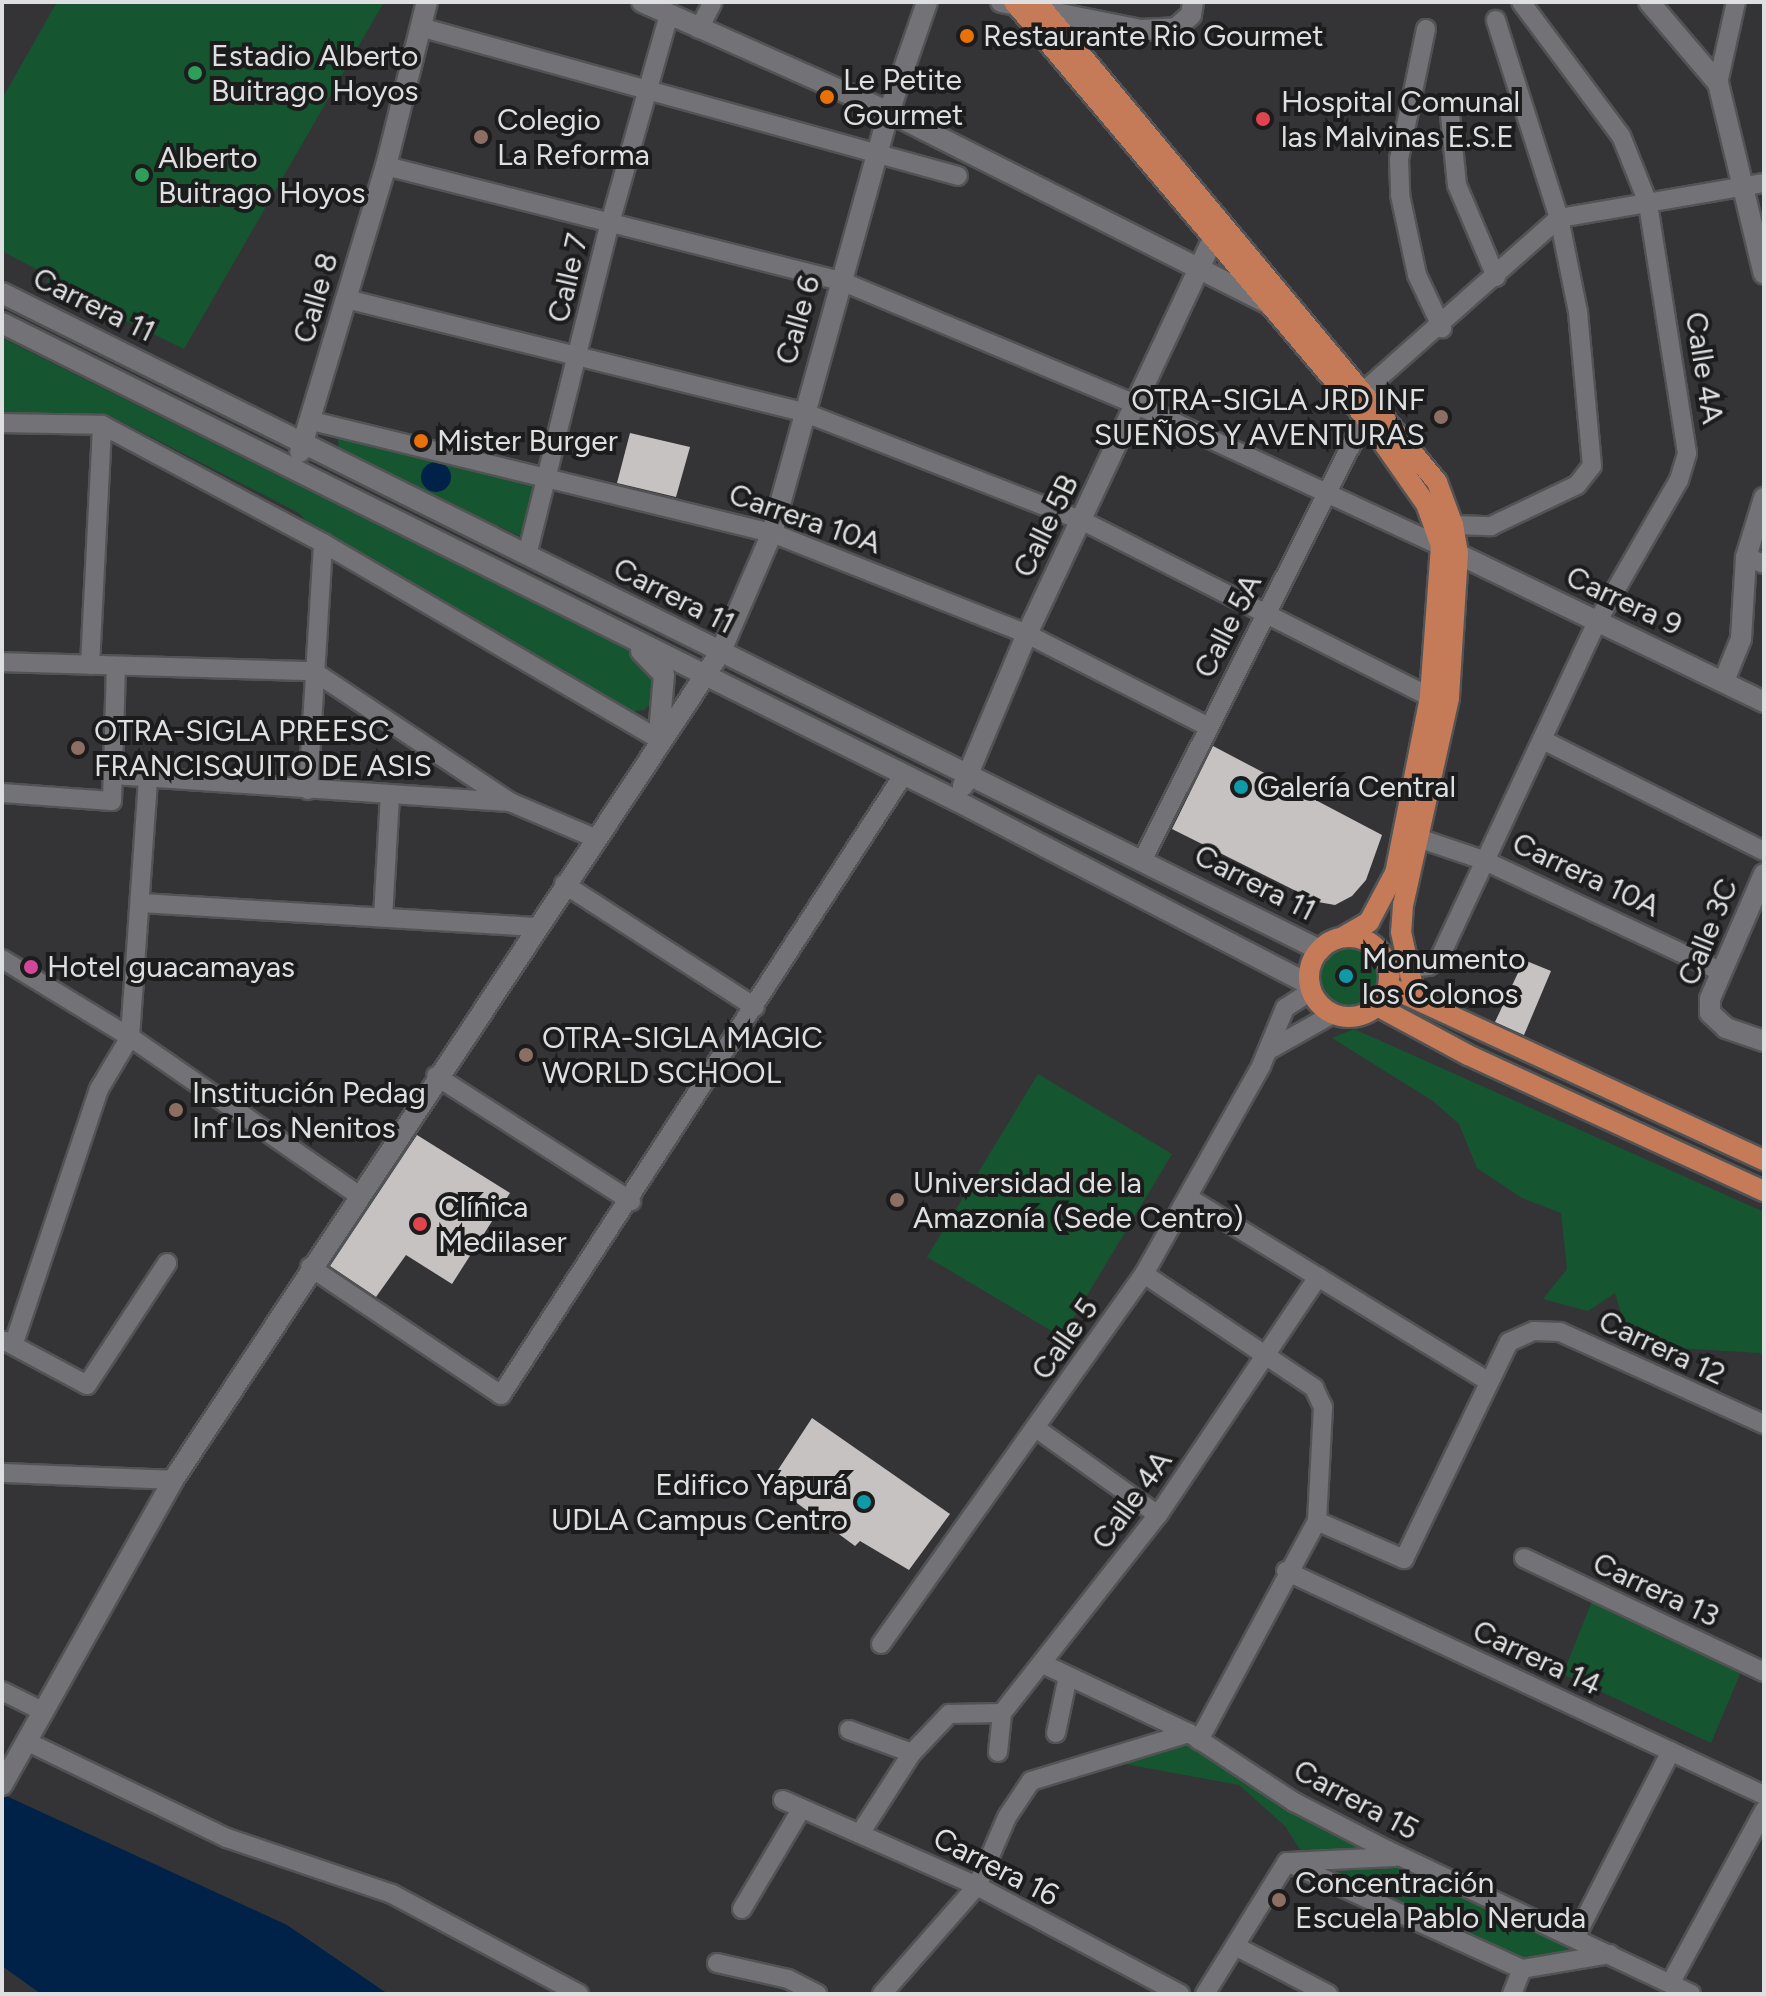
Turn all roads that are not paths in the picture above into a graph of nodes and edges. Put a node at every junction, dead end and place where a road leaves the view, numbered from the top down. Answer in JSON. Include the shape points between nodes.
{"nodes":[{"id":1,"x":427,"y":2,"type":"edge"},
{"id":2,"x":642,"y":2,"type":"edge"},
{"id":3,"x":713,"y":2,"type":"edge"},
{"id":4,"x":927,"y":2,"type":"edge"},
{"id":5,"x":1193,"y":2,"type":"edge"},
{"id":6,"x":1521,"y":2,"type":"edge"},
{"id":7,"x":1649,"y":2,"type":"edge"},
{"id":8,"x":1736,"y":2,"type":"edge"},
{"id":9,"x":1022,"y":4,"type":"edge"},
{"id":10,"x":669,"y":15,"type":"junction"},
{"id":11,"x":1496,"y":20,"type":"dead end"},
{"id":12,"x":420,"y":27,"type":"junction"},
{"id":13,"x":699,"y":29,"type":"junction"},
{"id":14,"x":1426,"y":29,"type":"dead end"},
{"id":15,"x":1718,"y":83,"type":"junction"},
{"id":16,"x":645,"y":93,"type":"junction"},
{"id":17,"x":889,"y":112,"type":"junction"},
{"id":18,"x":1450,"y":115,"type":"dead end"},
{"id":19,"x":880,"y":154,"type":"junction"},
{"id":20,"x":386,"y":166,"type":"junction"},
{"id":21,"x":958,"y":176,"type":"dead end"},
{"id":22,"x":1754,"y":184,"type":"edge"},
{"id":23,"x":1648,"y":203,"type":"junction"},
{"id":24,"x":1559,"y":218,"type":"junction"},
{"id":25,"x":610,"y":223,"type":"junction"},
{"id":26,"x":1214,"y":237,"type":"junction"},
{"id":27,"x":1202,"y":269,"type":"junction"},
{"id":28,"x":1764,"y":274,"type":"edge"},
{"id":29,"x":1496,"y":277,"type":"junction"},
{"id":30,"x":841,"y":281,"type":"junction"},
{"id":31,"x":2,"y":293,"type":"edge"},
{"id":32,"x":346,"y":299,"type":"junction"},
{"id":33,"x":1275,"y":307,"type":"junction"},
{"id":34,"x":2,"y":323,"type":"edge"},
{"id":35,"x":1442,"y":328,"type":"junction"},
{"id":36,"x":578,"y":357,"type":"junction"},
{"id":37,"x":1364,"y":391,"type":"junction"},
{"id":38,"x":1137,"y":405,"type":"junction"},
{"id":39,"x":803,"y":412,"type":"junction"},
{"id":40,"x":1365,"y":417,"type":"junction"},
{"id":41,"x":312,"y":421,"type":"junction"},
{"id":42,"x":2,"y":423,"type":"edge"},
{"id":43,"x":102,"y":425,"type":"junction"},
{"id":44,"x":305,"y":442,"type":"junction"},
{"id":45,"x":293,"y":469,"type":"junction"},
{"id":46,"x":548,"y":480,"type":"junction"},
{"id":47,"x":1326,"y":496,"type":"junction"},
{"id":48,"x":1764,"y":498,"type":"edge"},
{"id":49,"x":1083,"y":521,"type":"junction"},
{"id":50,"x":1453,"y":525,"type":"junction"},
{"id":51,"x":772,"y":533,"type":"junction"},
{"id":52,"x":323,"y":543,"type":"junction"},
{"id":53,"x":1449,"y":550,"type":"junction"},
{"id":54,"x":527,"y":555,"type":"junction"},
{"id":55,"x":1755,"y":560,"type":"edge"},
{"id":56,"x":1265,"y":613,"type":"junction"},
{"id":57,"x":1597,"y":622,"type":"junction"},
{"id":58,"x":1027,"y":634,"type":"junction"},
{"id":59,"x":641,"y":643,"type":"junction"},
{"id":60,"x":720,"y":653,"type":"junction"},
{"id":61,"x":2,"y":662,"type":"edge"},
{"id":62,"x":90,"y":665,"type":"junction"},
{"id":63,"x":116,"y":666,"type":"junction"},
{"id":64,"x":313,"y":671,"type":"junction"},
{"id":65,"x":705,"y":674,"type":"junction"},
{"id":66,"x":1724,"y":681,"type":"junction"},
{"id":67,"x":1430,"y":697,"type":"junction"},
{"id":68,"x":1764,"y":702,"type":"edge"},
{"id":69,"x":1209,"y":727,"type":"junction"},
{"id":70,"x":659,"y":739,"type":"junction"},
{"id":71,"x":1543,"y":740,"type":"junction"},
{"id":72,"x":904,"y":774,"type":"junction"},
{"id":73,"x":969,"y":774,"type":"junction"},
{"id":74,"x":113,"y":775,"type":"junction"},
{"id":75,"x":148,"y":779,"type":"junction"},
{"id":76,"x":308,"y":790,"type":"junction"},
{"id":77,"x":2,"y":793,"type":"edge"},
{"id":78,"x":390,"y":795,"type":"junction"},
{"id":79,"x":957,"y":801,"type":"junction"},
{"id":80,"x":510,"y":802,"type":"junction"},
{"id":81,"x":595,"y":838,"type":"junction"},
{"id":82,"x":1421,"y":839,"type":"junction"},
{"id":83,"x":1764,"y":851,"type":"edge"},
{"id":84,"x":1483,"y":860,"type":"junction"},
{"id":85,"x":1142,"y":861,"type":"junction"},
{"id":86,"x":1764,"y":874,"type":"edge"},
{"id":87,"x":564,"y":884,"type":"junction"},
{"id":88,"x":142,"y":903,"type":"junction"},
{"id":89,"x":1758,"y":904,"type":"edge"},
{"id":90,"x":383,"y":917,"type":"junction"},
{"id":91,"x":535,"y":927,"type":"junction"},
{"id":92,"x":1343,"y":937,"type":"junction"},
{"id":93,"x":1320,"y":950,"type":"junction"},
{"id":94,"x":2,"y":959,"type":"edge"},
{"id":95,"x":1722,"y":972,"type":"junction"},
{"id":96,"x":1395,"y":976,"type":"junction"},
{"id":97,"x":1311,"y":988,"type":"junction"},
{"id":98,"x":1377,"y":1006,"type":"junction"},
{"id":99,"x":755,"y":1007,"type":"junction"},
{"id":100,"x":1333,"y":1014,"type":"junction"},
{"id":101,"x":130,"y":1037,"type":"junction"},
{"id":102,"x":1764,"y":1041,"type":"edge"},
{"id":103,"x":1269,"y":1050,"type":"junction"},
{"id":104,"x":436,"y":1076,"type":"junction"},
{"id":105,"x":1764,"y":1160,"type":"edge"},
{"id":106,"x":1764,"y":1191,"type":"edge"},
{"id":107,"x":357,"y":1194,"type":"junction"},
{"id":108,"x":1189,"y":1198,"type":"junction"},
{"id":109,"x":631,"y":1201,"type":"junction"},
{"id":110,"x":167,"y":1263,"type":"dead end"},
{"id":111,"x":310,"y":1267,"type":"junction"},
{"id":112,"x":1144,"y":1274,"type":"junction"},
{"id":113,"x":1318,"y":1277,"type":"junction"},
{"id":114,"x":8,"y":1342,"type":"edge"},
{"id":115,"x":1267,"y":1358,"type":"junction"},
{"id":116,"x":1488,"y":1381,"type":"junction"},
{"id":117,"x":1764,"y":1424,"type":"edge"},
{"id":118,"x":1037,"y":1429,"type":"junction"},
{"id":119,"x":2,"y":1473,"type":"edge"},
{"id":120,"x":173,"y":1480,"type":"junction"},
{"id":121,"x":1158,"y":1515,"type":"junction"},
{"id":122,"x":1317,"y":1521,"type":"junction"},
{"id":123,"x":1524,"y":1558,"type":"dead end"},
{"id":124,"x":1286,"y":1571,"type":"junction"},
{"id":125,"x":881,"y":1644,"type":"dead end"},
{"id":126,"x":1045,"y":1665,"type":"junction"},
{"id":127,"x":1764,"y":1672,"type":"edge"},
{"id":128,"x":1068,"y":1676,"type":"junction"},
{"id":129,"x":2,"y":1691,"type":"edge"},
{"id":130,"x":44,"y":1712,"type":"junction"},
{"id":131,"x":1002,"y":1713,"type":"junction"},
{"id":132,"x":849,"y":1730,"type":"dead end"},
{"id":133,"x":1056,"y":1733,"type":"dead end"},
{"id":134,"x":1194,"y":1736,"type":"junction"},
{"id":135,"x":28,"y":1742,"type":"junction"},
{"id":136,"x":1671,"y":1751,"type":"junction"},
{"id":137,"x":998,"y":1752,"type":"dead end"},
{"id":138,"x":912,"y":1753,"type":"junction"},
{"id":139,"x":2,"y":1785,"type":"edge"},
{"id":140,"x":1764,"y":1795,"type":"edge"},
{"id":141,"x":783,"y":1800,"type":"dead end"},
{"id":142,"x":802,"y":1808,"type":"junction"},
{"id":143,"x":1764,"y":1811,"type":"edge"},
{"id":144,"x":861,"y":1832,"type":"junction"},
{"id":145,"x":1401,"y":1857,"type":"junction"},
{"id":146,"x":1287,"y":1862,"type":"junction"},
{"id":147,"x":977,"y":1886,"type":"junction"},
{"id":148,"x":742,"y":1909,"type":"dead end"},
{"id":149,"x":1575,"y":1938,"type":"junction"},
{"id":150,"x":1235,"y":1946,"type":"junction"},
{"id":151,"x":1610,"y":1954,"type":"junction"},
{"id":152,"x":717,"y":1963,"type":"dead end"},
{"id":153,"x":1522,"y":1969,"type":"junction"},
{"id":154,"x":1671,"y":1982,"type":"junction"},
{"id":155,"x":579,"y":1994,"type":"edge"},
{"id":156,"x":817,"y":1994,"type":"edge"},
{"id":157,"x":882,"y":1994,"type":"edge"},
{"id":158,"x":1180,"y":1994,"type":"edge"},
{"id":159,"x":1205,"y":1994,"type":"edge"},
{"id":160,"x":1328,"y":1994,"type":"edge"},
{"id":161,"x":1512,"y":1994,"type":"edge"},
{"id":162,"x":1691,"y":1994,"type":"edge"}],
"edges":[{"from":1,"to":12,"type":"main road","name":"Calle 8"},
{"from":2,"to":10,"type":"main road"},
{"from":3,"to":13,"type":"street"},
{"from":4,"to":17,"type":"main road","name":"Calle 6"},
{"from":5,"to":9,"type":"main road","via":[[1191,15],[1176,28],[1141,30]]},
{"from":6,"to":23,"type":"street","name":"Calle 4A","via":[[1621,136]]},
{"from":7,"to":15,"type":"main road"},
{"from":8,"to":15,"type":"street"},
{"from":9,"to":26,"type":"main road"},
{"from":9,"to":37,"type":"main road"},
{"from":10,"to":13,"type":"main road"},
{"from":10,"to":16,"type":"street","name":"Calle 7"},
{"from":11,"to":24,"type":"street"},
{"from":12,"to":16,"type":"street"},
{"from":12,"to":20,"type":"main road","name":"Calle 8"},
{"from":13,"to":17,"type":"main road"},
{"from":14,"to":35,"type":"street","via":[[1399,159],[1400,195],[1417,275]]},
{"from":15,"to":22,"type":"main road"},
{"from":16,"to":19,"type":"street"},
{"from":16,"to":25,"type":"street","name":"Calle 7"},
{"from":17,"to":19,"type":"main road","name":"Calle 6"},
{"from":17,"to":27,"type":"main road"},
{"from":18,"to":29,"type":"street","via":[[1457,185]]},
{"from":19,"to":21,"type":"street"},
{"from":19,"to":30,"type":"main road","name":"Calle 6"},
{"from":20,"to":25,"type":"street"},
{"from":20,"to":32,"type":"main road","name":"Calle 8"},
{"from":22,"to":23,"type":"street"},
{"from":22,"to":28,"type":"main road"},
{"from":23,"to":24,"type":"street"},
{"from":23,"to":57,"type":"street","name":"Calle 4A","via":[[1687,453],[1679,480]]},
{"from":24,"to":29,"type":"street"},
{"from":24,"to":50,"type":"street","via":[[1578,312],[1592,466],[1577,485],[1491,526]]},
{"from":25,"to":30,"type":"street"},
{"from":25,"to":36,"type":"street","name":"Calle 7"},
{"from":26,"to":27,"type":"main road","name":"Calle 5B"},
{"from":26,"to":33,"type":"main road"},
{"from":27,"to":33,"type":"main road"},
{"from":27,"to":38,"type":"main road","name":"Calle 5B"},
{"from":29,"to":35,"type":"street"},
{"from":30,"to":38,"type":"street"},
{"from":30,"to":39,"type":"main road","name":"Calle 6"},
{"from":31,"to":44,"type":"main road","name":"Carrera 11"},
{"from":32,"to":36,"type":"street"},
{"from":32,"to":41,"type":"main road","name":"Calle 8"},
{"from":33,"to":40,"type":"main road"},
{"from":34,"to":45,"type":"main road","name":"Carrera 11"},
{"from":35,"to":37,"type":"street"},
{"from":36,"to":39,"type":"street"},
{"from":36,"to":46,"type":"street","name":"Calle 7"},
{"from":37,"to":50,"type":"main road","via":[[1437,482]]},
{"from":38,"to":47,"type":"street"},
{"from":38,"to":49,"type":"main road","name":"Calle 5B"},
{"from":39,"to":49,"type":"street"},
{"from":39,"to":51,"type":"main road","name":"Calle 6"},
{"from":40,"to":47,"type":"street","name":"Calle 5A"},
{"from":40,"to":53,"type":"main road","via":[[1426,504]]},
{"from":41,"to":44,"type":"main road","name":"Calle 8"},
{"from":41,"to":46,"type":"street","name":"Carrera 10A"},
{"from":42,"to":43,"type":"street"},
{"from":43,"to":52,"type":"street"},
{"from":43,"to":62,"type":"street"},
{"from":44,"to":45,"type":"main road","name":"Calle 8"},
{"from":44,"to":54,"type":"main road","name":"Carrera 11"},
{"from":45,"to":59,"type":"main road","name":"Carrera 11"},
{"from":46,"to":51,"type":"street","name":"Carrera 10A"},
{"from":46,"to":54,"type":"street","name":"Calle 7"},
{"from":47,"to":53,"type":"street"},
{"from":47,"to":56,"type":"street","name":"Calle 5A"},
{"from":48,"to":55,"type":"main road"},
{"from":49,"to":56,"type":"street"},
{"from":49,"to":58,"type":"main road","name":"Calle 5B"},
{"from":50,"to":53,"type":"main road"},
{"from":51,"to":58,"type":"street","name":"Carrera 10A"},
{"from":51,"to":60,"type":"main road","name":"Calle 6"},
{"from":52,"to":64,"type":"street"},
{"from":52,"to":70,"type":"street"},
{"from":53,"to":57,"type":"main road","name":"Carrera 9"},
{"from":53,"to":67,"type":"main road"},
{"from":53,"to":82,"type":"main road","via":[[1449,698]]},
{"from":54,"to":60,"type":"main road","name":"Carrera 11"},
{"from":55,"to":66,"type":"main road","via":[[1741,639]]},
{"from":56,"to":67,"type":"street"},
{"from":56,"to":69,"type":"street","name":"Calle 5A"},
{"from":57,"to":66,"type":"main road","name":"Carrera 9"},
{"from":57,"to":71,"type":"street","name":"Calle 4A"},
{"from":58,"to":69,"type":"street","name":"Carrera 10A"},
{"from":58,"to":73,"type":"main road","name":"Calle 5B"},
{"from":59,"to":65,"type":"main road","name":"Carrera 11"},
{"from":59,"to":70,"type":"main road","via":[[641,654],[664,675]]},
{"from":60,"to":65,"type":"main road","name":"Calle 6"},
{"from":60,"to":73,"type":"main road","name":"Carrera 11"},
{"from":61,"to":62,"type":"street"},
{"from":62,"to":63,"type":"street"},
{"from":63,"to":64,"type":"street"},
{"from":63,"to":74,"type":"street"},
{"from":64,"to":76,"type":"street"},
{"from":64,"to":80,"type":"street"},
{"from":65,"to":70,"type":"main road","name":"Calle 6"},
{"from":65,"to":72,"type":"main road","name":"Carrera 11"},
{"from":66,"to":68,"type":"main road","name":"Carrera 9"},
{"from":67,"to":92,"type":"main road","via":[[1395,873],[1369,922]]},
{"from":69,"to":85,"type":"street","name":"Calle 5A"},
{"from":70,"to":81,"type":"main road","name":"Calle 6"},
{"from":71,"to":83,"type":"street"},
{"from":71,"to":84,"type":"street","name":"Calle 4A"},
{"from":72,"to":79,"type":"main road","name":"Carrera 11"},
{"from":72,"to":99,"type":"street"},
{"from":73,"to":79,"type":"main road","name":"Calle 5B"},
{"from":73,"to":85,"type":"main road","name":"Carrera 11"},
{"from":74,"to":75,"type":"street"},
{"from":74,"to":77,"type":"street","via":[[112,801]]},
{"from":75,"to":76,"type":"street"},
{"from":75,"to":88,"type":"street"},
{"from":76,"to":78,"type":"street"},
{"from":78,"to":80,"type":"street"},
{"from":78,"to":90,"type":"street"},
{"from":79,"to":97,"type":"main road","name":"Carrera 11"},
{"from":80,"to":81,"type":"street"},
{"from":81,"to":87,"type":"main road","name":"Calle 6"},
{"from":82,"to":84,"type":"street","name":"Carrera 10A"},
{"from":82,"to":96,"type":"main road","via":[[1403,905]]},
{"from":84,"to":95,"type":"street","name":"Carrera 10A"},
{"from":84,"to":96,"type":"street","name":"Calle 4A","via":[[1440,957]]},
{"from":85,"to":93,"type":"main road","name":"Carrera 11"},
{"from":86,"to":89,"type":"main road","name":"Calle 3C"},
{"from":87,"to":91,"type":"main road","name":"Calle 6"},
{"from":87,"to":99,"type":"street"},
{"from":88,"to":90,"type":"street"},
{"from":88,"to":101,"type":"street"},
{"from":89,"to":95,"type":"main road","name":"Calle 3C"},
{"from":90,"to":91,"type":"street"},
{"from":91,"to":104,"type":"main road","name":"Calle 6"},
{"from":92,"to":93,"type":"main road"},
{"from":92,"to":96,"type":"main road","via":[[1378,948]]},
{"from":93,"to":97,"type":"main road"},
{"from":94,"to":101,"type":"street"},
{"from":95,"to":102,"type":"main road","name":"Calle 3C","via":[[1710,1013],[1726,1028]]},
{"from":96,"to":98,"type":"main road"},
{"from":96,"to":105,"type":"main road","via":[[1415,996]]},
{"from":97,"to":100,"type":"main road"},
{"from":97,"to":103,"type":"street","name":"Calle 5","via":[[1285,1008]]},
{"from":98,"to":100,"type":"main road","via":[[1364,1015]]},
{"from":98,"to":106,"type":"main road","via":[[1468,1055]]},
{"from":99,"to":109,"type":"street"},
{"from":100,"to":103,"type":"street"},
{"from":101,"to":107,"type":"street"},
{"from":101,"to":114,"type":"street","via":[[99,1089]]},
{"from":103,"to":108,"type":"street","name":"Calle 5"},
{"from":104,"to":107,"type":"main road","name":"Calle 6"},
{"from":104,"to":109,"type":"street"},
{"from":107,"to":111,"type":"main road","name":"Calle 6"},
{"from":108,"to":112,"type":"street","name":"Calle 5"},
{"from":108,"to":113,"type":"street"},
{"from":109,"to":111,"type":"street","via":[[501,1395]]},
{"from":110,"to":114,"type":"street","via":[[87,1385]]},
{"from":111,"to":120,"type":"main road","name":"Calle 6"},
{"from":112,"to":115,"type":"street"},
{"from":112,"to":118,"type":"street","name":"Calle 5"},
{"from":113,"to":115,"type":"street","name":"Calle 4A"},
{"from":113,"to":116,"type":"street"},
{"from":115,"to":121,"type":"street","name":"Calle 4A"},
{"from":115,"to":122,"type":"street","via":[[1322,1395]]},
{"from":116,"to":117,"type":"street","name":"Carrera 12","via":[[1509,1342],[1534,1331],[1560,1332]]},
{"from":116,"to":122,"type":"street","via":[[1404,1559]]},
{"from":118,"to":121,"type":"street"},
{"from":118,"to":125,"type":"street","name":"Calle 5"},
{"from":119,"to":120,"type":"street"},
{"from":120,"to":130,"type":"main road","name":"Calle 6"},
{"from":121,"to":126,"type":"street","name":"Calle 4A"},
{"from":122,"to":124,"type":"street"},
{"from":123,"to":127,"type":"street","name":"Carrera 13"},
{"from":124,"to":134,"type":"street"},
{"from":124,"to":136,"type":"street","name":"Carrera 14"},
{"from":126,"to":128,"type":"street","name":"Carrera 15"},
{"from":126,"to":131,"type":"street","name":"Calle 4A"},
{"from":128,"to":133,"type":"street"},
{"from":128,"to":134,"type":"street","name":"Carrera 15"},
{"from":129,"to":130,"type":"street"},
{"from":130,"to":135,"type":"main road","name":"Calle 6"},
{"from":131,"to":137,"type":"street"},
{"from":131,"to":138,"type":"street","via":[[949,1714]]},
{"from":132,"to":138,"type":"street"},
{"from":134,"to":145,"type":"street","name":"Carrera 15","via":[[1294,1802]]},
{"from":134,"to":147,"type":"street","via":[[1031,1781]]},
{"from":135,"to":139,"type":"main road","name":"Calle 6"},
{"from":135,"to":155,"type":"street","via":[[227,1838],[392,1894]]},
{"from":136,"to":140,"type":"street","name":"Carrera 14"},
{"from":136,"to":149,"type":"street"},
{"from":138,"to":144,"type":"street"},
{"from":141,"to":142,"type":"street","name":"Carrera 16"},
{"from":142,"to":144,"type":"street","name":"Carrera 16"},
{"from":142,"to":148,"type":"street"},
{"from":143,"to":154,"type":"street"},
{"from":144,"to":147,"type":"street","name":"Carrera 16"},
{"from":145,"to":146,"type":"street"},
{"from":145,"to":149,"type":"street","name":"Carrera 15"},
{"from":146,"to":150,"type":"street"},
{"from":146,"to":153,"type":"street"},
{"from":147,"to":157,"type":"street"},
{"from":147,"to":158,"type":"street","name":"Carrera 16"},
{"from":149,"to":151,"type":"street","name":"Carrera 15"},
{"from":150,"to":159,"type":"street"},
{"from":150,"to":160,"type":"street"},
{"from":151,"to":153,"type":"street"},
{"from":151,"to":154,"type":"street","name":"Carrera 15"},
{"from":152,"to":156,"type":"street","via":[[788,1979]]},
{"from":153,"to":161,"type":"street"},
{"from":154,"to":162,"type":"street","name":"Carrera 15"}]}
